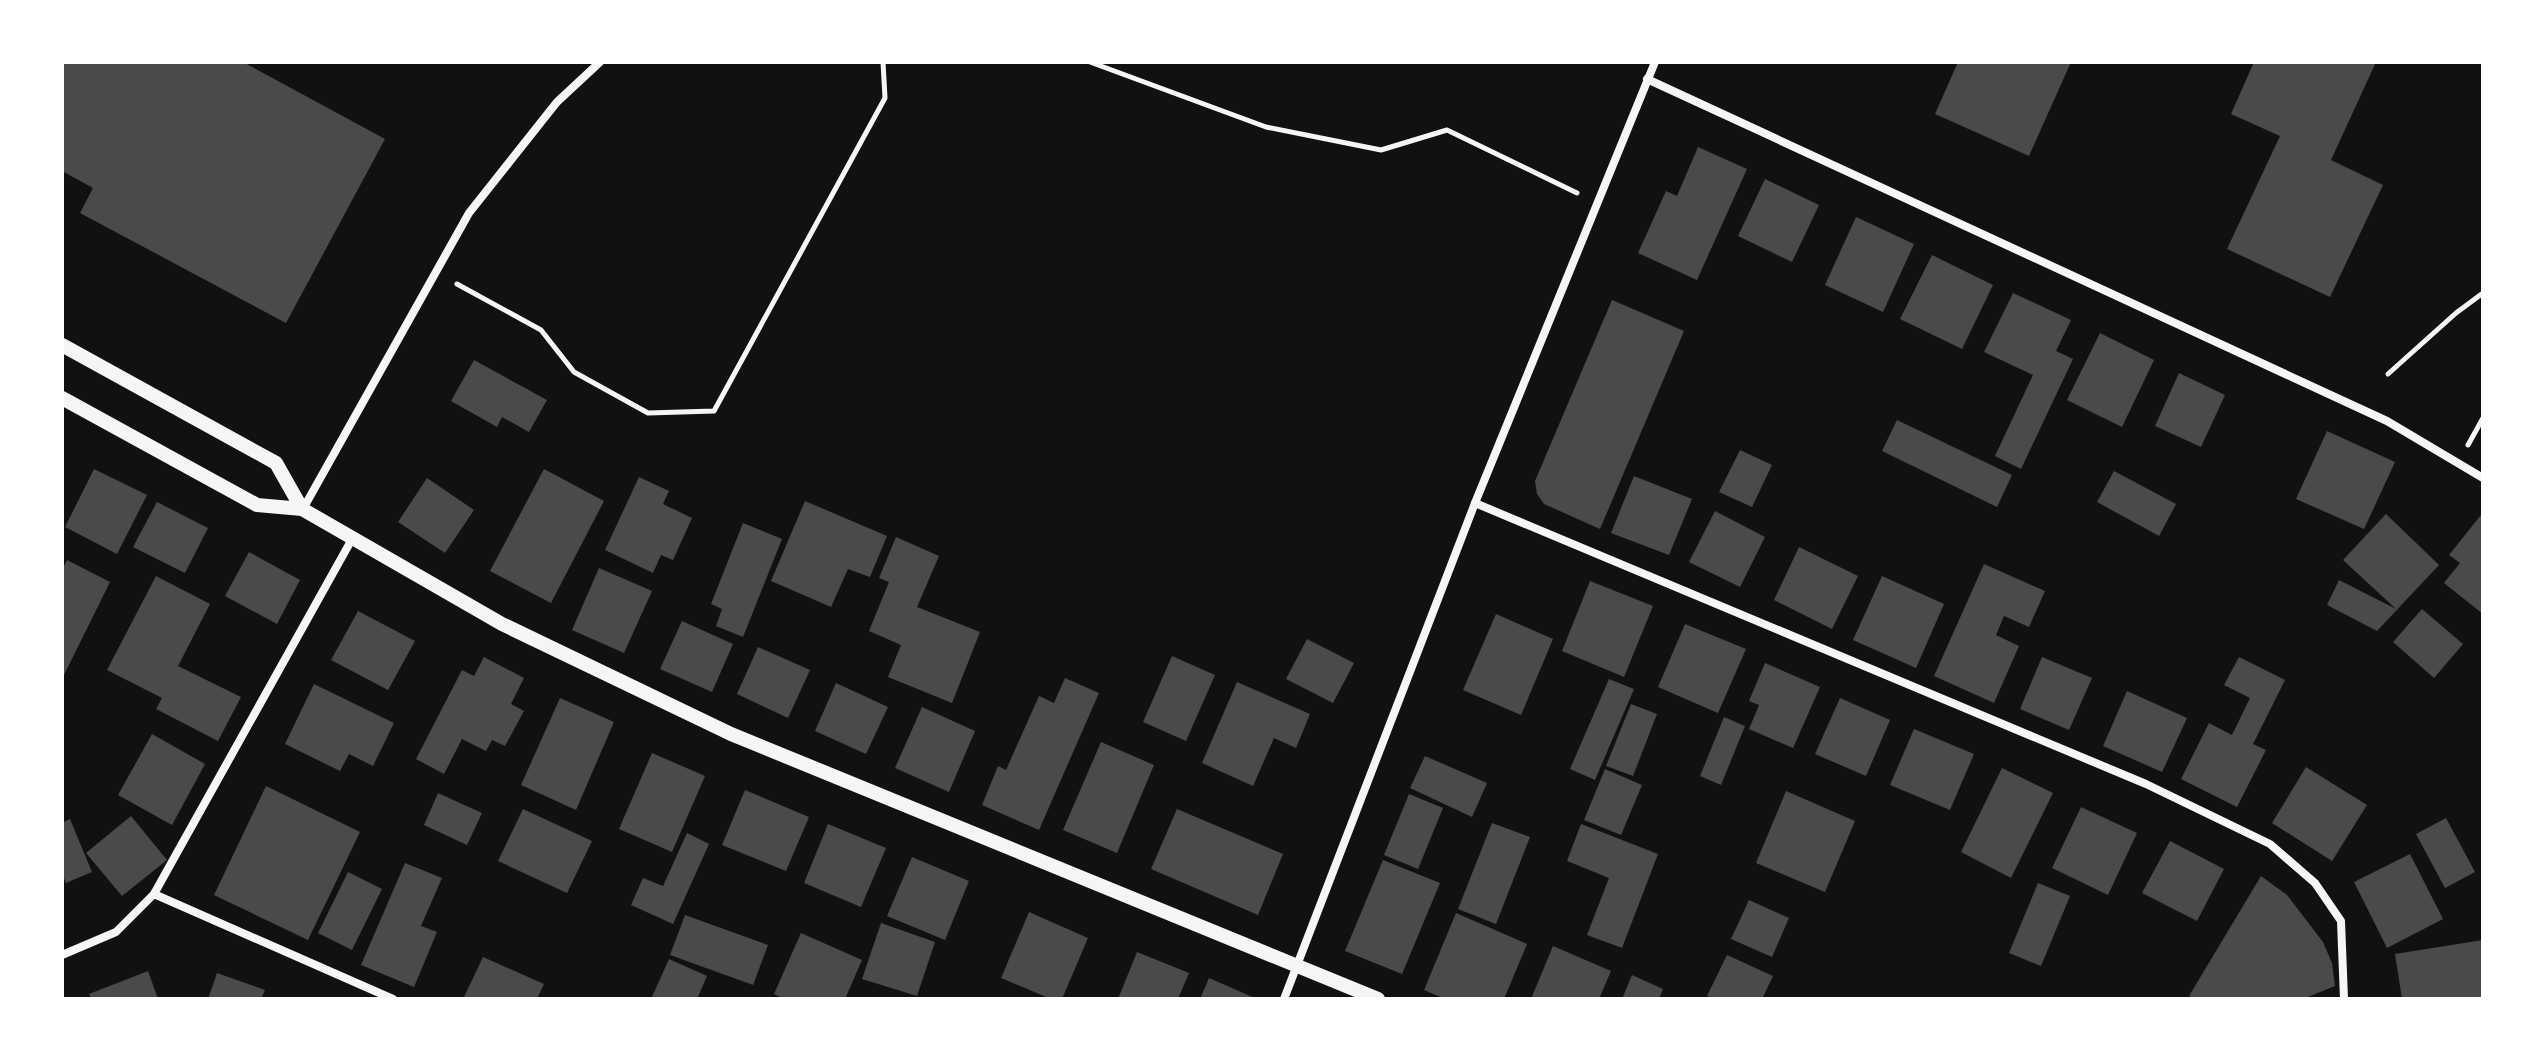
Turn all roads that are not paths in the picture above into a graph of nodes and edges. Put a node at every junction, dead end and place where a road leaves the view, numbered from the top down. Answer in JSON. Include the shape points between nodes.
{"nodes":[{"id":1,"x":600,"y":62,"type":"edge"},
{"id":2,"x":1655,"y":62,"type":"edge"},
{"id":3,"x":1647,"y":79,"type":"junction"},
{"id":4,"x":62,"y":345,"type":"edge"},
{"id":5,"x":62,"y":398,"type":"edge"},
{"id":6,"x":2483,"y":478,"type":"edge"},
{"id":7,"x":1475,"y":503,"type":"junction"},
{"id":8,"x":302,"y":509,"type":"junction"},
{"id":9,"x":352,"y":539,"type":"junction"},
{"id":10,"x":154,"y":894,"type":"junction"},
{"id":11,"x":62,"y":955,"type":"edge"},
{"id":12,"x":1296,"y":965,"type":"junction"},
{"id":13,"x":393,"y":999,"type":"edge"},
{"id":14,"x":1284,"y":999,"type":"edge"},
{"id":15,"x":1378,"y":999,"type":"edge"},
{"id":16,"x":2344,"y":999,"type":"edge"}],
"edges":[{"from":1,"to":8,"type":"street","via":[[557,102],[469,213]]},
{"from":2,"to":3,"type":"street"},
{"from":3,"to":6,"type":"street","via":[[2387,421]]},
{"from":3,"to":7,"type":"street"},
{"from":4,"to":8,"type":"street","via":[[276,463]]},
{"from":5,"to":8,"type":"street","via":[[257,505]]},
{"from":7,"to":12,"type":"street"},
{"from":7,"to":16,"type":"street","via":[[2146,784],[2270,844],[2315,883],[2341,921]]},
{"from":8,"to":9,"type":"street"},
{"from":9,"to":10,"type":"street"},
{"from":9,"to":12,"type":"street","via":[[502,624],[731,734]]},
{"from":10,"to":11,"type":"street","via":[[116,932]]},
{"from":10,"to":13,"type":"street"},
{"from":12,"to":14,"type":"street"},
{"from":12,"to":15,"type":"street"}]}
